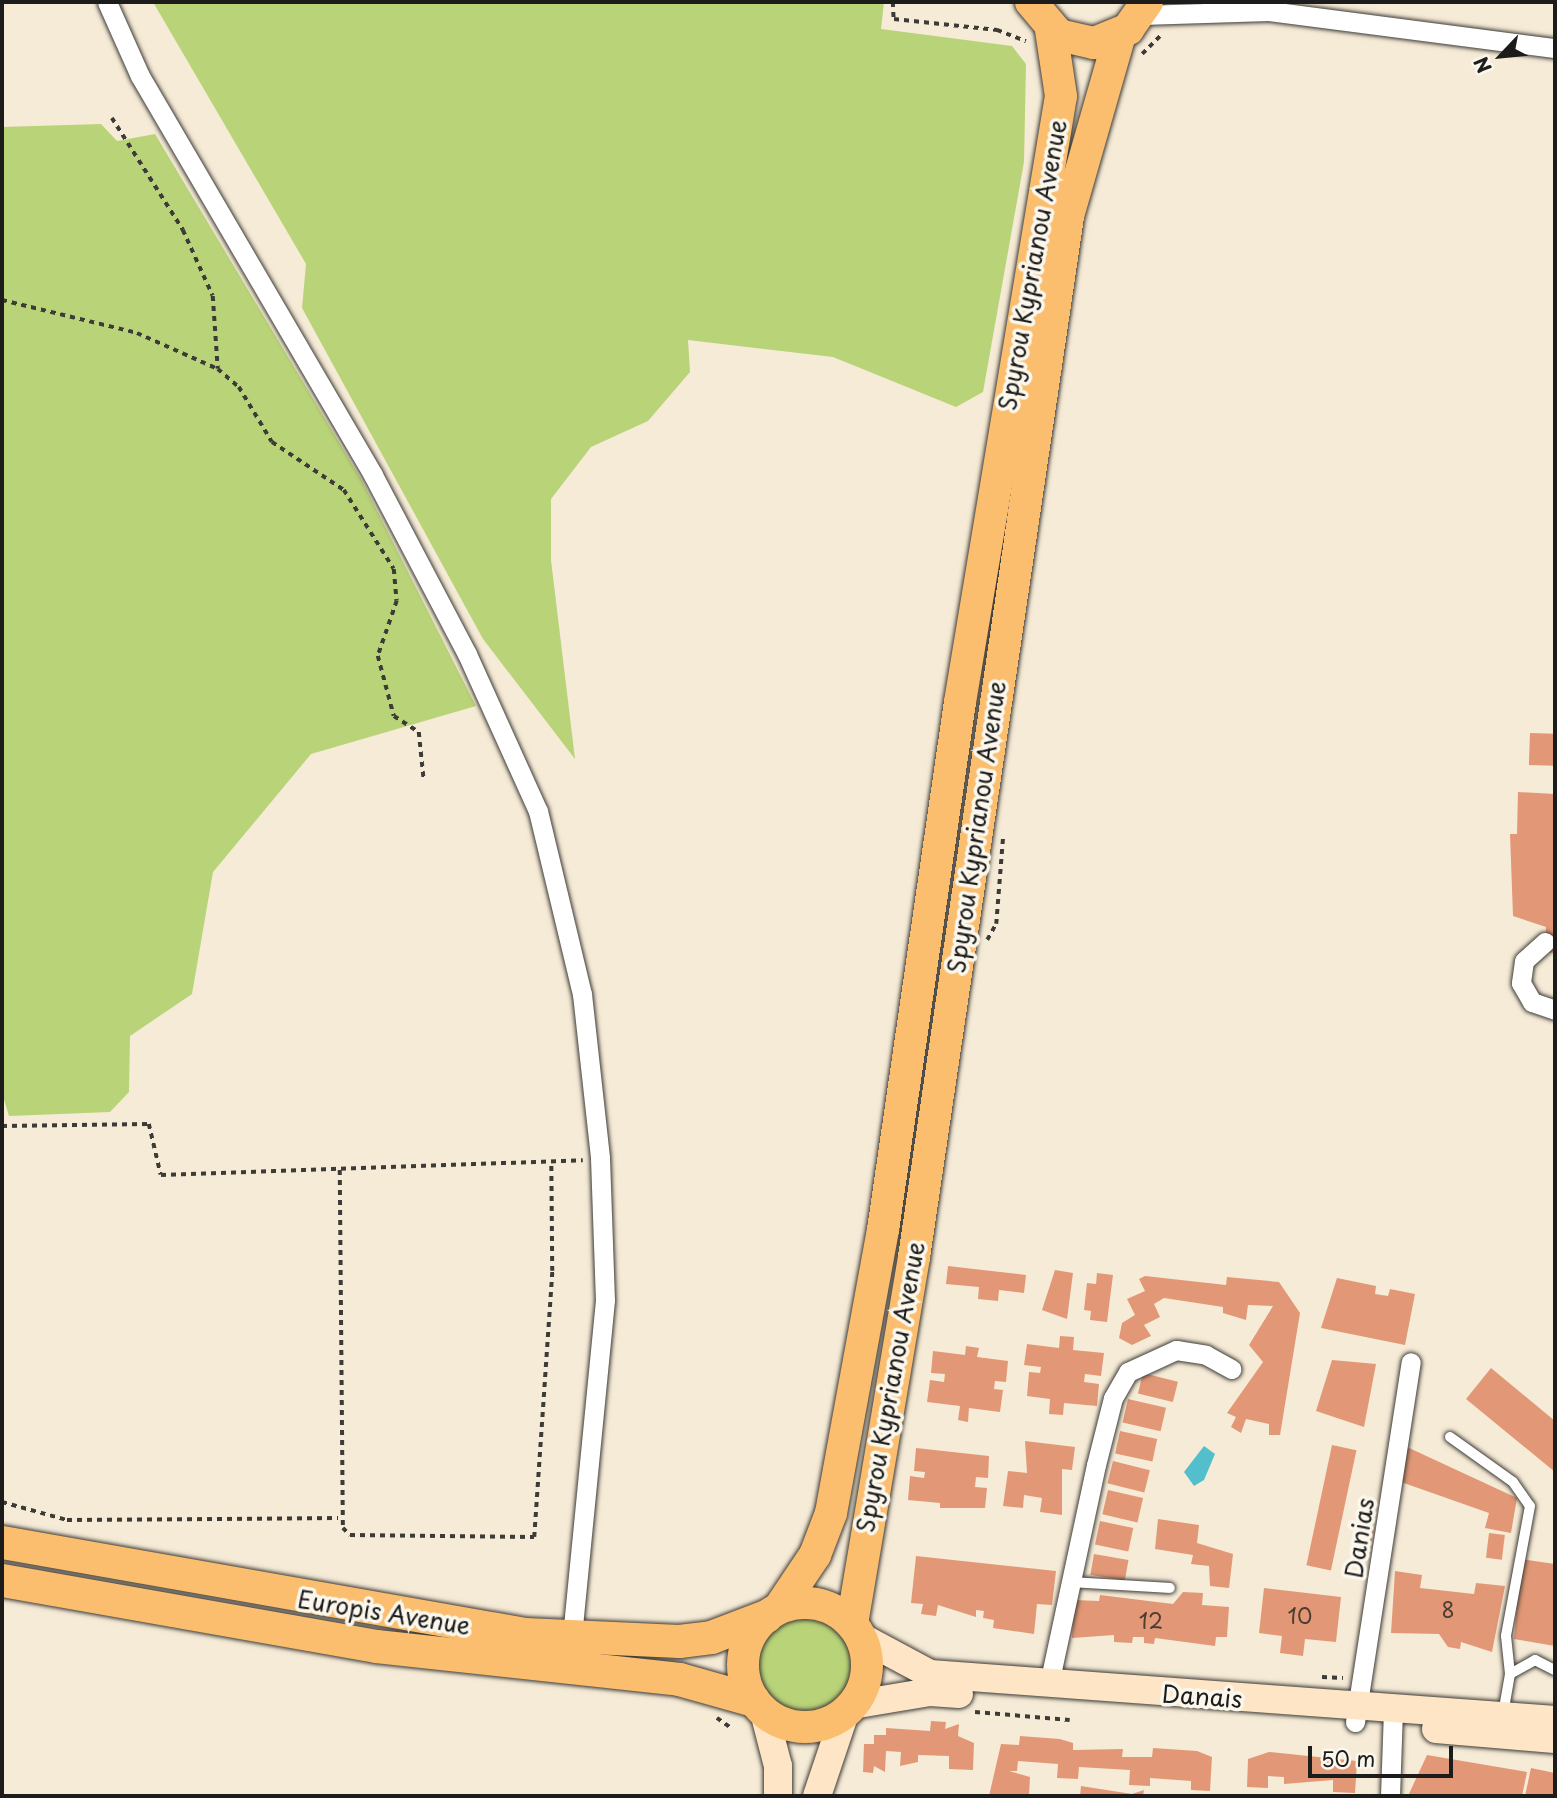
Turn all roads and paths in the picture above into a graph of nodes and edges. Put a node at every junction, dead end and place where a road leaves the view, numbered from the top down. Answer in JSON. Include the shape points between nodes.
{"nodes":[{"id":1,"x":107,"y":2,"type":"edge"},
{"id":2,"x":893,"y":2,"type":"edge"},
{"id":3,"x":1031,"y":2,"type":"edge"},
{"id":4,"x":1246,"y":2,"type":"edge"},
{"id":5,"x":1269,"y":10,"type":"junction"},
{"id":6,"x":1143,"y":28,"type":"edge"},
{"id":7,"x":1044,"y":39,"type":"junction"},
{"id":8,"x":1555,"y":48,"type":"edge"},
{"id":9,"x":112,"y":118,"type":"dead end"},
{"id":10,"x":2,"y":300,"type":"edge"},
{"id":11,"x":218,"y":369,"type":"junction"},
{"id":12,"x":424,"y":781,"type":"dead end"},
{"id":13,"x":1002,"y":829,"type":"dead end"},
{"id":14,"x":1545,"y":942,"type":"dead end"},
{"id":15,"x":983,"y":948,"type":"dead end"},
{"id":16,"x":1555,"y":1010,"type":"edge"},
{"id":17,"x":2,"y":1128,"type":"edge"},
{"id":18,"x":600,"y":1158,"type":"junction"},
{"id":19,"x":551,"y":1163,"type":"junction"},
{"id":20,"x":340,"y":1170,"type":"junction"},
{"id":21,"x":1412,"y":1362,"type":"dead end"},
{"id":22,"x":1231,"y":1369,"type":"dead end"},
{"id":23,"x":1450,"y":1437,"type":"dead end"},
{"id":24,"x":2,"y":1502,"type":"edge"},
{"id":25,"x":338,"y":1518,"type":"junction"},
{"id":26,"x":2,"y":1542,"type":"edge"},
{"id":27,"x":2,"y":1580,"type":"edge"},
{"id":28,"x":1071,"y":1582,"type":"junction"},
{"id":29,"x":1170,"y":1588,"type":"dead end"},
{"id":30,"x":773,"y":1612,"type":"junction"},
{"id":31,"x":856,"y":1630,"type":"junction"},
{"id":32,"x":572,"y":1637,"type":"junction"},
{"id":33,"x":1555,"y":1670,"type":"edge"},
{"id":34,"x":1510,"y":1674,"type":"junction"},
{"id":35,"x":1049,"y":1684,"type":"junction"},
{"id":36,"x":1319,"y":1685,"type":"dead end"},
{"id":37,"x":1357,"y":1705,"type":"junction"},
{"id":38,"x":758,"y":1706,"type":"junction"},
{"id":39,"x":849,"y":1709,"type":"junction"},
{"id":40,"x":961,"y":1710,"type":"dead end"},
{"id":41,"x":1503,"y":1714,"type":"junction"},
{"id":42,"x":1392,"y":1717,"type":"junction"},
{"id":43,"x":1070,"y":1720,"type":"dead end"},
{"id":44,"x":1555,"y":1720,"type":"edge"},
{"id":45,"x":1555,"y":1739,"type":"edge"},
{"id":46,"x":778,"y":1796,"type":"edge"},
{"id":47,"x":817,"y":1796,"type":"edge"},
{"id":48,"x":1390,"y":1796,"type":"edge"}],
"edges":[{"from":1,"to":18,"type":"street","via":[[140,76],[373,475],[467,654],[538,811],[582,994]]},
{"from":2,"to":7,"type":"path","via":[[894,19]]},
{"from":3,"to":7,"type":"main road"},
{"from":4,"to":5,"type":"street"},
{"from":5,"to":6,"type":"street"},
{"from":5,"to":8,"type":"street"},
{"from":6,"to":7,"type":"main road","via":[[1085,43]]},
{"from":6,"to":31,"type":"main road","name":"Spyrou Kyprianou Avenue","via":[[1095,104],[1066,227]]},
{"from":7,"to":30,"type":"main road","name":"Spyrou Kyprianou Avenue","via":[[1061,96],[960,702],[883,1230],[831,1513],[815,1555]]},
{"from":9,"to":11,"type":"path","via":[[183,230],[213,296]]},
{"from":10,"to":11,"type":"path","via":[[137,332]]},
{"from":11,"to":12,"type":"path","via":[[239,387],[272,442],[344,490],[394,569],[397,600],[378,656],[394,716],[419,732]]},
{"from":13,"to":15,"type":"path","via":[[996,924]]},
{"from":14,"to":16,"type":"street","via":[[1524,961],[1521,983],[1532,1002]]},
{"from":17,"to":20,"type":"path","via":[[149,1124],[161,1175]]},
{"from":18,"to":19,"type":"path"},
{"from":18,"to":32,"type":"street","via":[[605,1300]]},
{"from":19,"to":20,"type":"path"},
{"from":19,"to":25,"type":"path","via":[[552,1271],[534,1537],[350,1535]]},
{"from":20,"to":25,"type":"path"},
{"from":21,"to":37,"type":"street","name":"Danias"},
{"from":22,"to":28,"type":"street","via":[[1206,1355],[1176,1350],[1128,1372],[1113,1398]]},
{"from":23,"to":34,"type":"lane","via":[[1513,1482],[1530,1506],[1506,1636]]},
{"from":24,"to":25,"type":"path","via":[[67,1520]]},
{"from":26,"to":32,"type":"highway","name":"Europis Avenue","via":[[335,1604]]},
{"from":27,"to":38,"type":"highway","name":"Europis Avenue","via":[[376,1646],[679,1679]]},
{"from":28,"to":29,"type":"lane"},
{"from":28,"to":35,"type":"street"},
{"from":30,"to":31,"type":"main road","via":[[818,1604]]},
{"from":30,"to":32,"type":"highway","name":"Europis Avenue","via":[[711,1637],[679,1642]]},
{"from":30,"to":38,"type":"main road","via":[[743,1655]]},
{"from":31,"to":35,"type":"main road","name":"Danais","via":[[930,1674]]},
{"from":31,"to":39,"type":"main road","via":[[866,1671]]},
{"from":33,"to":34,"type":"lane","via":[[1535,1660]]},
{"from":34,"to":41,"type":"lane"},
{"from":35,"to":37,"type":"main road","name":"Danais"},
{"from":36,"to":37,"type":"path"},
{"from":37,"to":39,"type":"main road","name":"Danais","via":[[930,1692]]},
{"from":37,"to":42,"type":"main road","name":"Danais"},
{"from":38,"to":39,"type":"main road","via":[[804,1727]]},
{"from":38,"to":46,"type":"main road","via":[[778,1766]]},
{"from":39,"to":47,"type":"main road"},
{"from":40,"to":43,"type":"path"},
{"from":41,"to":42,"type":"main road","name":"Danais"},
{"from":41,"to":44,"type":"main road","name":"Danais"},
{"from":42,"to":45,"type":"main road","name":"Danais"},
{"from":42,"to":48,"type":"street"}]}
